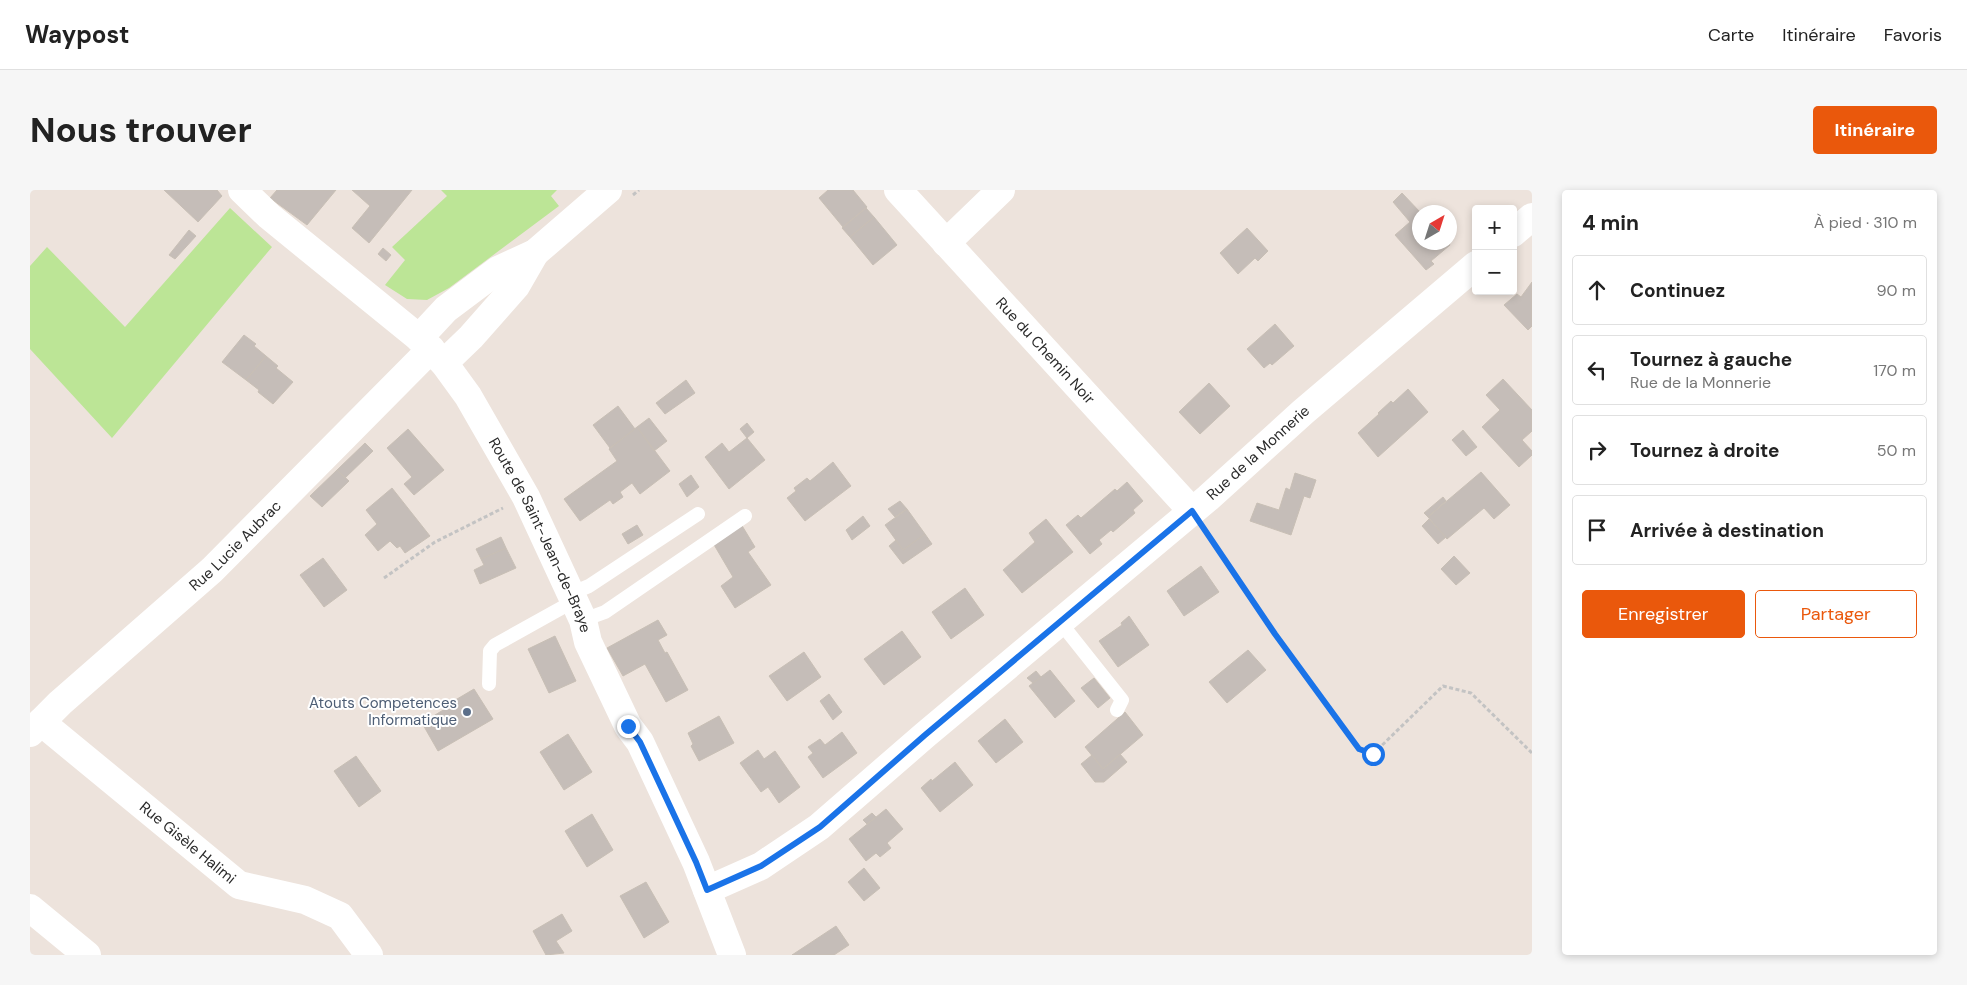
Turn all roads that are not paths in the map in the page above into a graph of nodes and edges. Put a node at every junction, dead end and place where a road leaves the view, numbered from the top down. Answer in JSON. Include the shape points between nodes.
{"nodes":[{"id":1,"x":242,"y":190,"type":"edge"},
{"id":2,"x":898,"y":190,"type":"edge"},
{"id":3,"x":1001,"y":190,"type":"edge"},
{"id":4,"x":620,"y":193,"type":"edge"},
{"id":5,"x":1532,"y":217,"type":"edge"},
{"id":6,"x":1517,"y":230,"type":"edge"},
{"id":7,"x":946,"y":243,"type":"junction"},
{"id":8,"x":535,"y":253,"type":"junction"},
{"id":9,"x":1472,"y":268,"type":"edge"},
{"id":10,"x":431,"y":350,"type":"junction"},
{"id":11,"x":1192,"y":511,"type":"junction"},
{"id":12,"x":698,"y":514,"type":"dead end"},
{"id":13,"x":745,"y":516,"type":"dead end"},
{"id":14,"x":576,"y":605,"type":"junction"},
{"id":15,"x":1060,"y":622,"type":"junction"},
{"id":16,"x":489,"y":684,"type":"dead end"},
{"id":17,"x":1117,"y":710,"type":"dead end"},
{"id":18,"x":36,"y":727,"type":"edge"},
{"id":19,"x":707,"y":890,"type":"junction"},
{"id":20,"x":30,"y":908,"type":"edge"},
{"id":21,"x":87,"y":955,"type":"edge"},
{"id":22,"x":369,"y":955,"type":"edge"},
{"id":23,"x":732,"y":955,"type":"edge"}],
"edges":[{"from":1,"to":10,"type":"street","name":"Route de Saint-Jean-de-Braye","via":[[303,245]]},
{"from":2,"to":7,"type":"street","name":"Rue du Chemin Noir"},
{"from":3,"to":7,"type":"street"},
{"from":4,"to":8,"type":"street"},
{"from":5,"to":6,"type":"street"},
{"from":7,"to":11,"type":"street","name":"Rue du Chemin Noir"},
{"from":8,"to":10,"type":"street","via":[[516,286],[471,337]]},
{"from":8,"to":10,"type":"street","via":[[498,270],[446,309]]},
{"from":9,"to":11,"type":"street","name":"Rue de la Monnerie"},
{"from":10,"to":14,"type":"street","name":"Route de Saint-Jean-de-Braye","via":[[468,396],[526,497]]},
{"from":10,"to":18,"type":"street","name":"Rue Lucie Aubrac","via":[[212,570]]},
{"from":11,"to":15,"type":"street","name":"Rue de la Monnerie"},
{"from":12,"to":14,"type":"lane","via":[[589,586]]},
{"from":13,"to":14,"type":"lane","via":[[605,612]]},
{"from":14,"to":16,"type":"lane","via":[[495,645],[490,651]]},
{"from":14,"to":19,"type":"street","name":"Route de Saint-Jean-de-Braye","via":[[592,651],[628,726],[640,742]]},
{"from":15,"to":17,"type":"lane","via":[[1122,700]]},
{"from":15,"to":19,"type":"street","name":"Rue de la Monnerie","via":[[820,827],[761,866]]},
{"from":18,"to":22,"type":"street","name":"Rue Gisèle Halimi","via":[[239,885],[305,900],[340,916]]},
{"from":19,"to":23,"type":"street","name":"Route de Saint-Jean-de-Braye"},
{"from":20,"to":21,"type":"street"}]}
